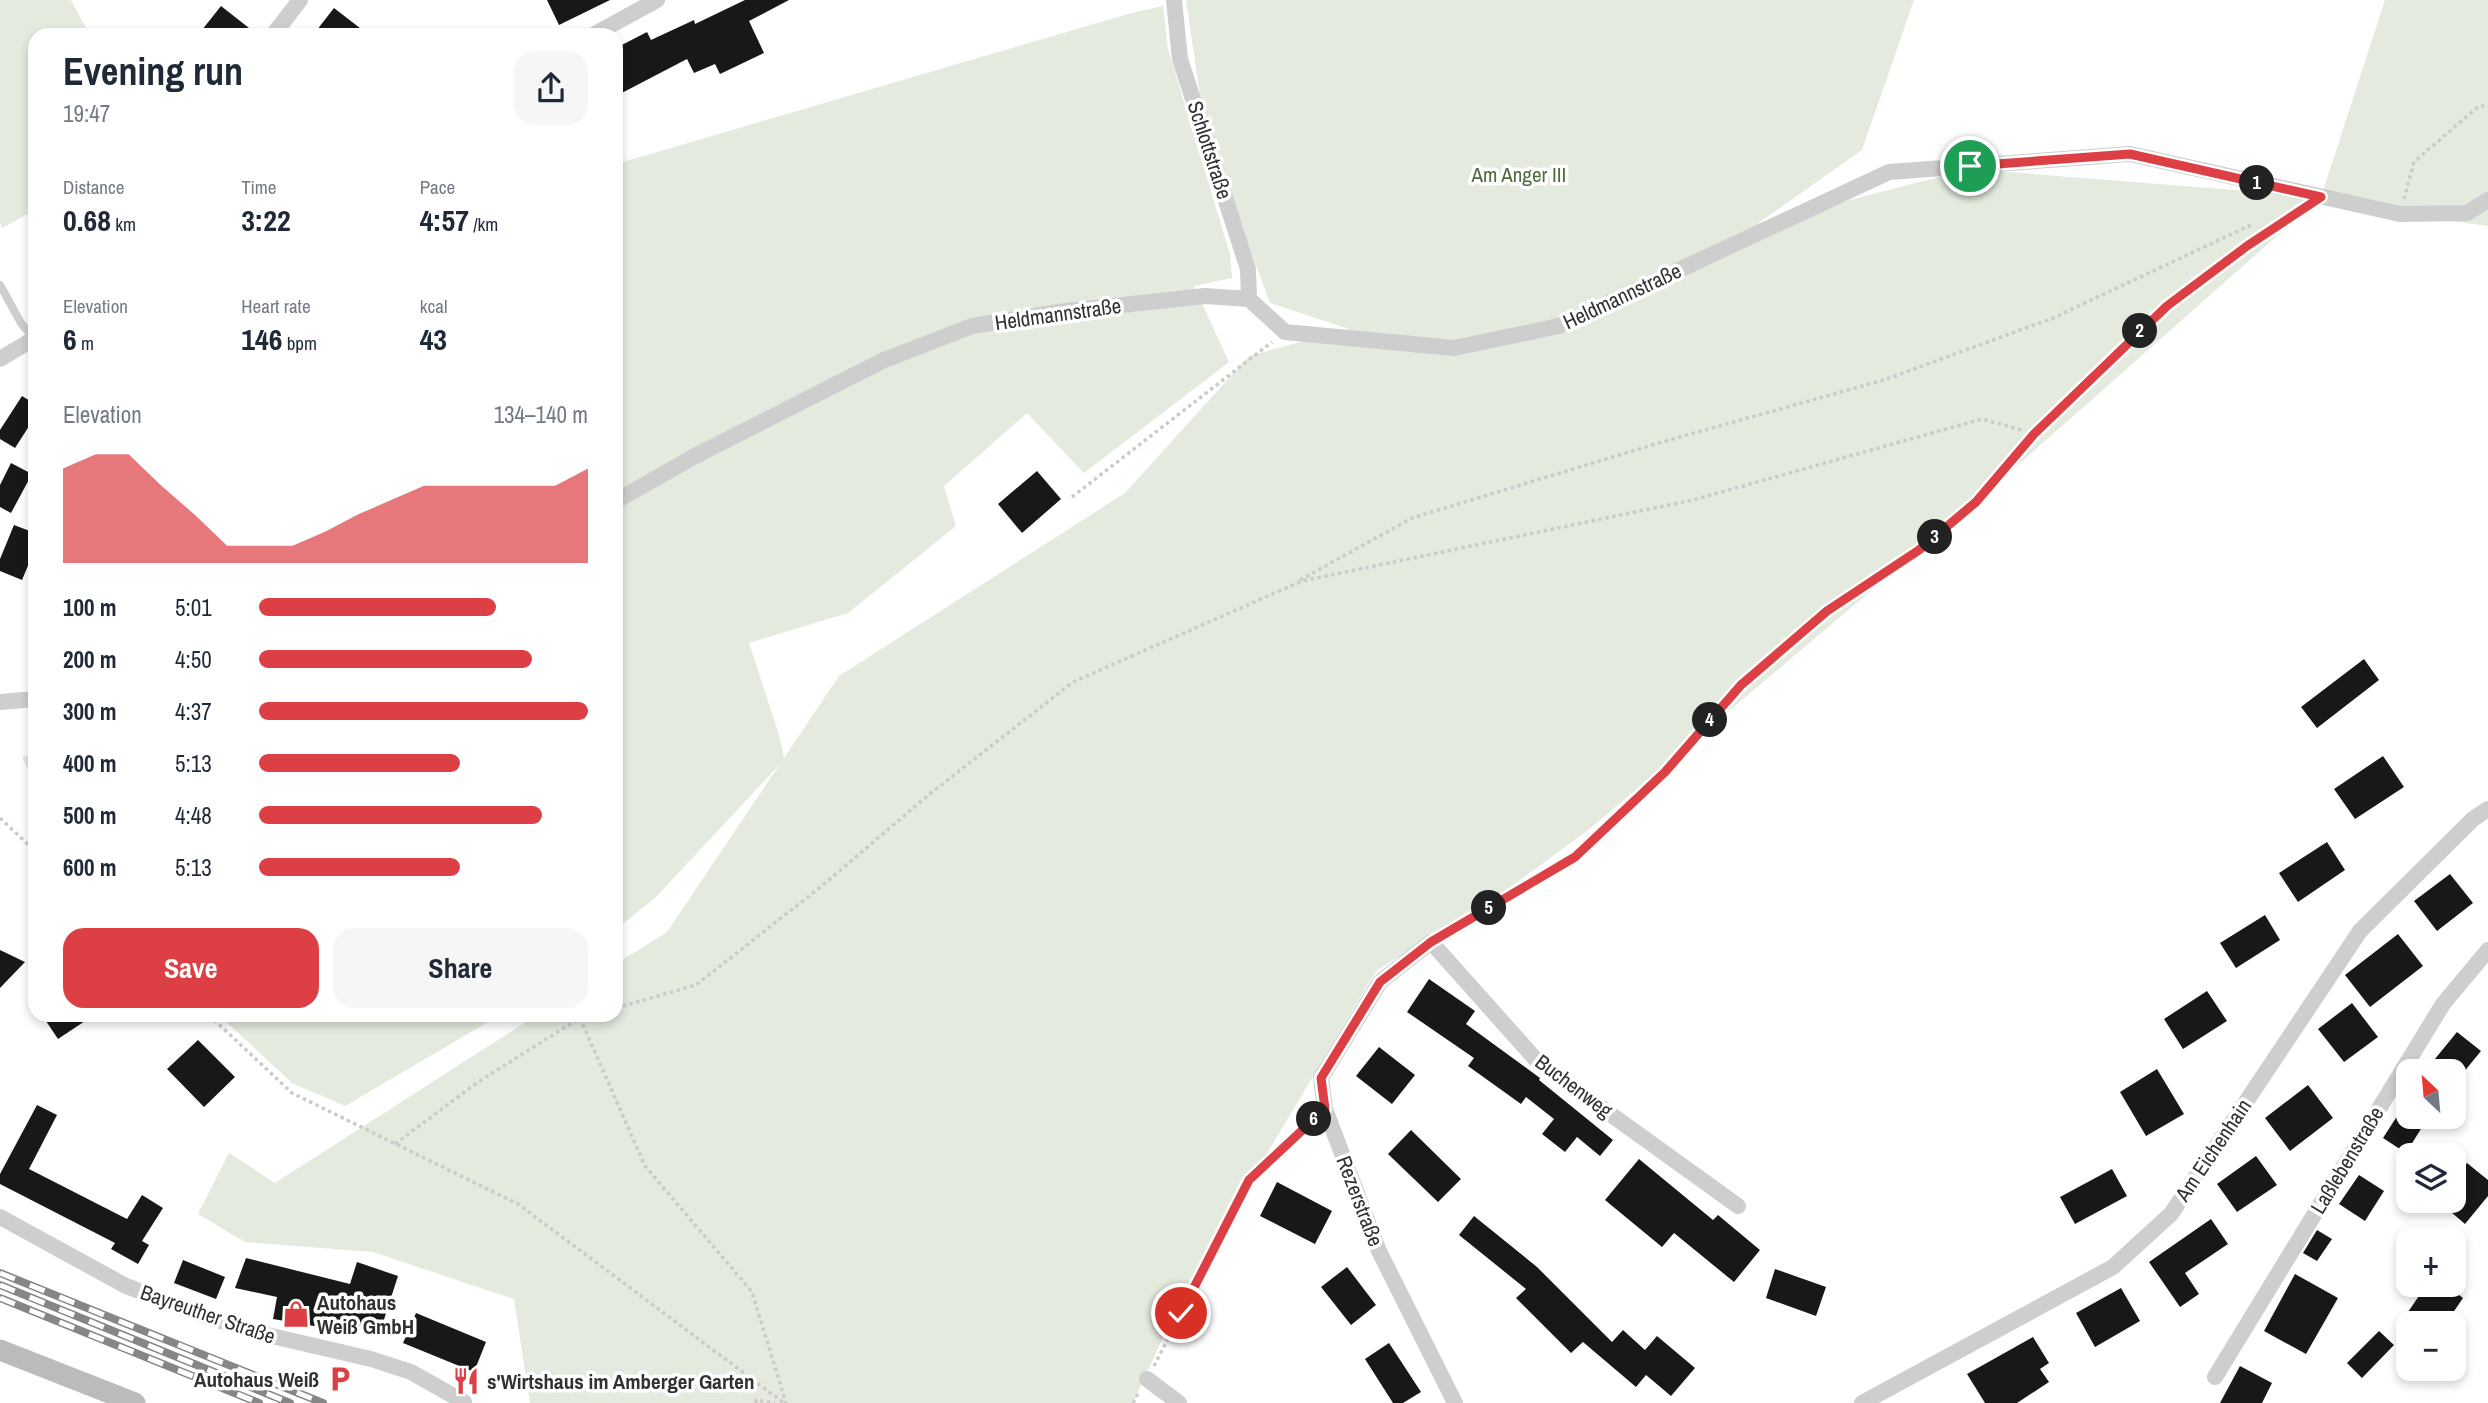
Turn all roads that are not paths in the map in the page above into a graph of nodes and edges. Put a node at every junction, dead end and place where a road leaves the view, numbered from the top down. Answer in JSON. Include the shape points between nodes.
{"nodes":[{"id":1,"x":300,"y":0,"type":"edge"},
{"id":2,"x":657,"y":0,"type":"edge"},
{"id":3,"x":1174,"y":0,"type":"edge"},
{"id":4,"x":278,"y":28,"type":"edge"},
{"id":5,"x":606,"y":28,"type":"edge"},
{"id":6,"x":2321,"y":197,"type":"junction"},
{"id":7,"x":2488,"y":200,"type":"edge"},
{"id":8,"x":0,"y":285,"type":"edge"},
{"id":9,"x":1249,"y":299,"type":"junction"},
{"id":10,"x":28,"y":332,"type":"edge"},
{"id":11,"x":28,"y":343,"type":"edge"},
{"id":12,"x":0,"y":359,"type":"edge"},
{"id":13,"x":623,"y":497,"type":"edge"},
{"id":14,"x":28,"y":700,"type":"edge"},
{"id":15,"x":0,"y":702,"type":"edge"},
{"id":16,"x":2488,"y":809,"type":"edge"},
{"id":17,"x":1431,"y":942,"type":"junction"},
{"id":18,"x":2488,"y":950,"type":"edge"},
{"id":19,"x":1738,"y":1206,"type":"dead end"},
{"id":20,"x":0,"y":1217,"type":"edge"},
{"id":21,"x":0,"y":1350,"type":"edge"},
{"id":22,"x":2215,"y":1377,"type":"dead end"},
{"id":23,"x":1147,"y":1379,"type":"road end"},
{"id":24,"x":464,"y":1402,"type":"edge"},
{"id":25,"x":135,"y":1403,"type":"edge"},
{"id":26,"x":1179,"y":1403,"type":"edge"},
{"id":27,"x":1455,"y":1403,"type":"edge"},
{"id":28,"x":1863,"y":1403,"type":"edge"}],
"edges":[{"from":1,"to":4,"type":"street"},
{"from":2,"to":5,"type":"street"},
{"from":3,"to":9,"type":"street","name":"Schlottstraße","via":[[1180,60],[1248,269]]},
{"from":6,"to":7,"type":"street","name":"Heldmannstraße","via":[[2400,214],[2467,213]]},
{"from":6,"to":9,"type":"street","name":"Heldmannstraße","via":[[2130,154],[1889,172],[1559,326],[1454,348],[1285,332]]},
{"from":6,"to":17,"type":"lane","via":[[2167,306],[2034,434],[1976,502],[1919,550],[1827,611],[1741,685],[1665,772],[1575,857]]},
{"from":8,"to":10,"type":"lane"},
{"from":9,"to":13,"type":"street","name":"Heldmannstraße","via":[[1205,296],[972,326],[882,360]]},
{"from":11,"to":12,"type":"street"},
{"from":14,"to":15,"type":"street"},
{"from":16,"to":28,"type":"street","name":"Am Eichenhain","via":[[2360,931],[2171,1214],[2113,1267]]},
{"from":17,"to":19,"type":"street","name":"Buchenweg","via":[[1538,1062]]},
{"from":17,"to":27,"type":"street","name":"Rezerstraße","via":[[1380,982],[1321,1078],[1325,1109],[1379,1251]]},
{"from":18,"to":22,"type":"street","name":"Laßlebenstraße","via":[[2443,1004]]},
{"from":20,"to":24,"type":"street","name":"Bayreuther Straße","via":[[126,1286],[263,1334],[411,1372]]},
{"from":21,"to":25,"type":"main road"},
{"from":23,"to":26,"type":"street"}]}
